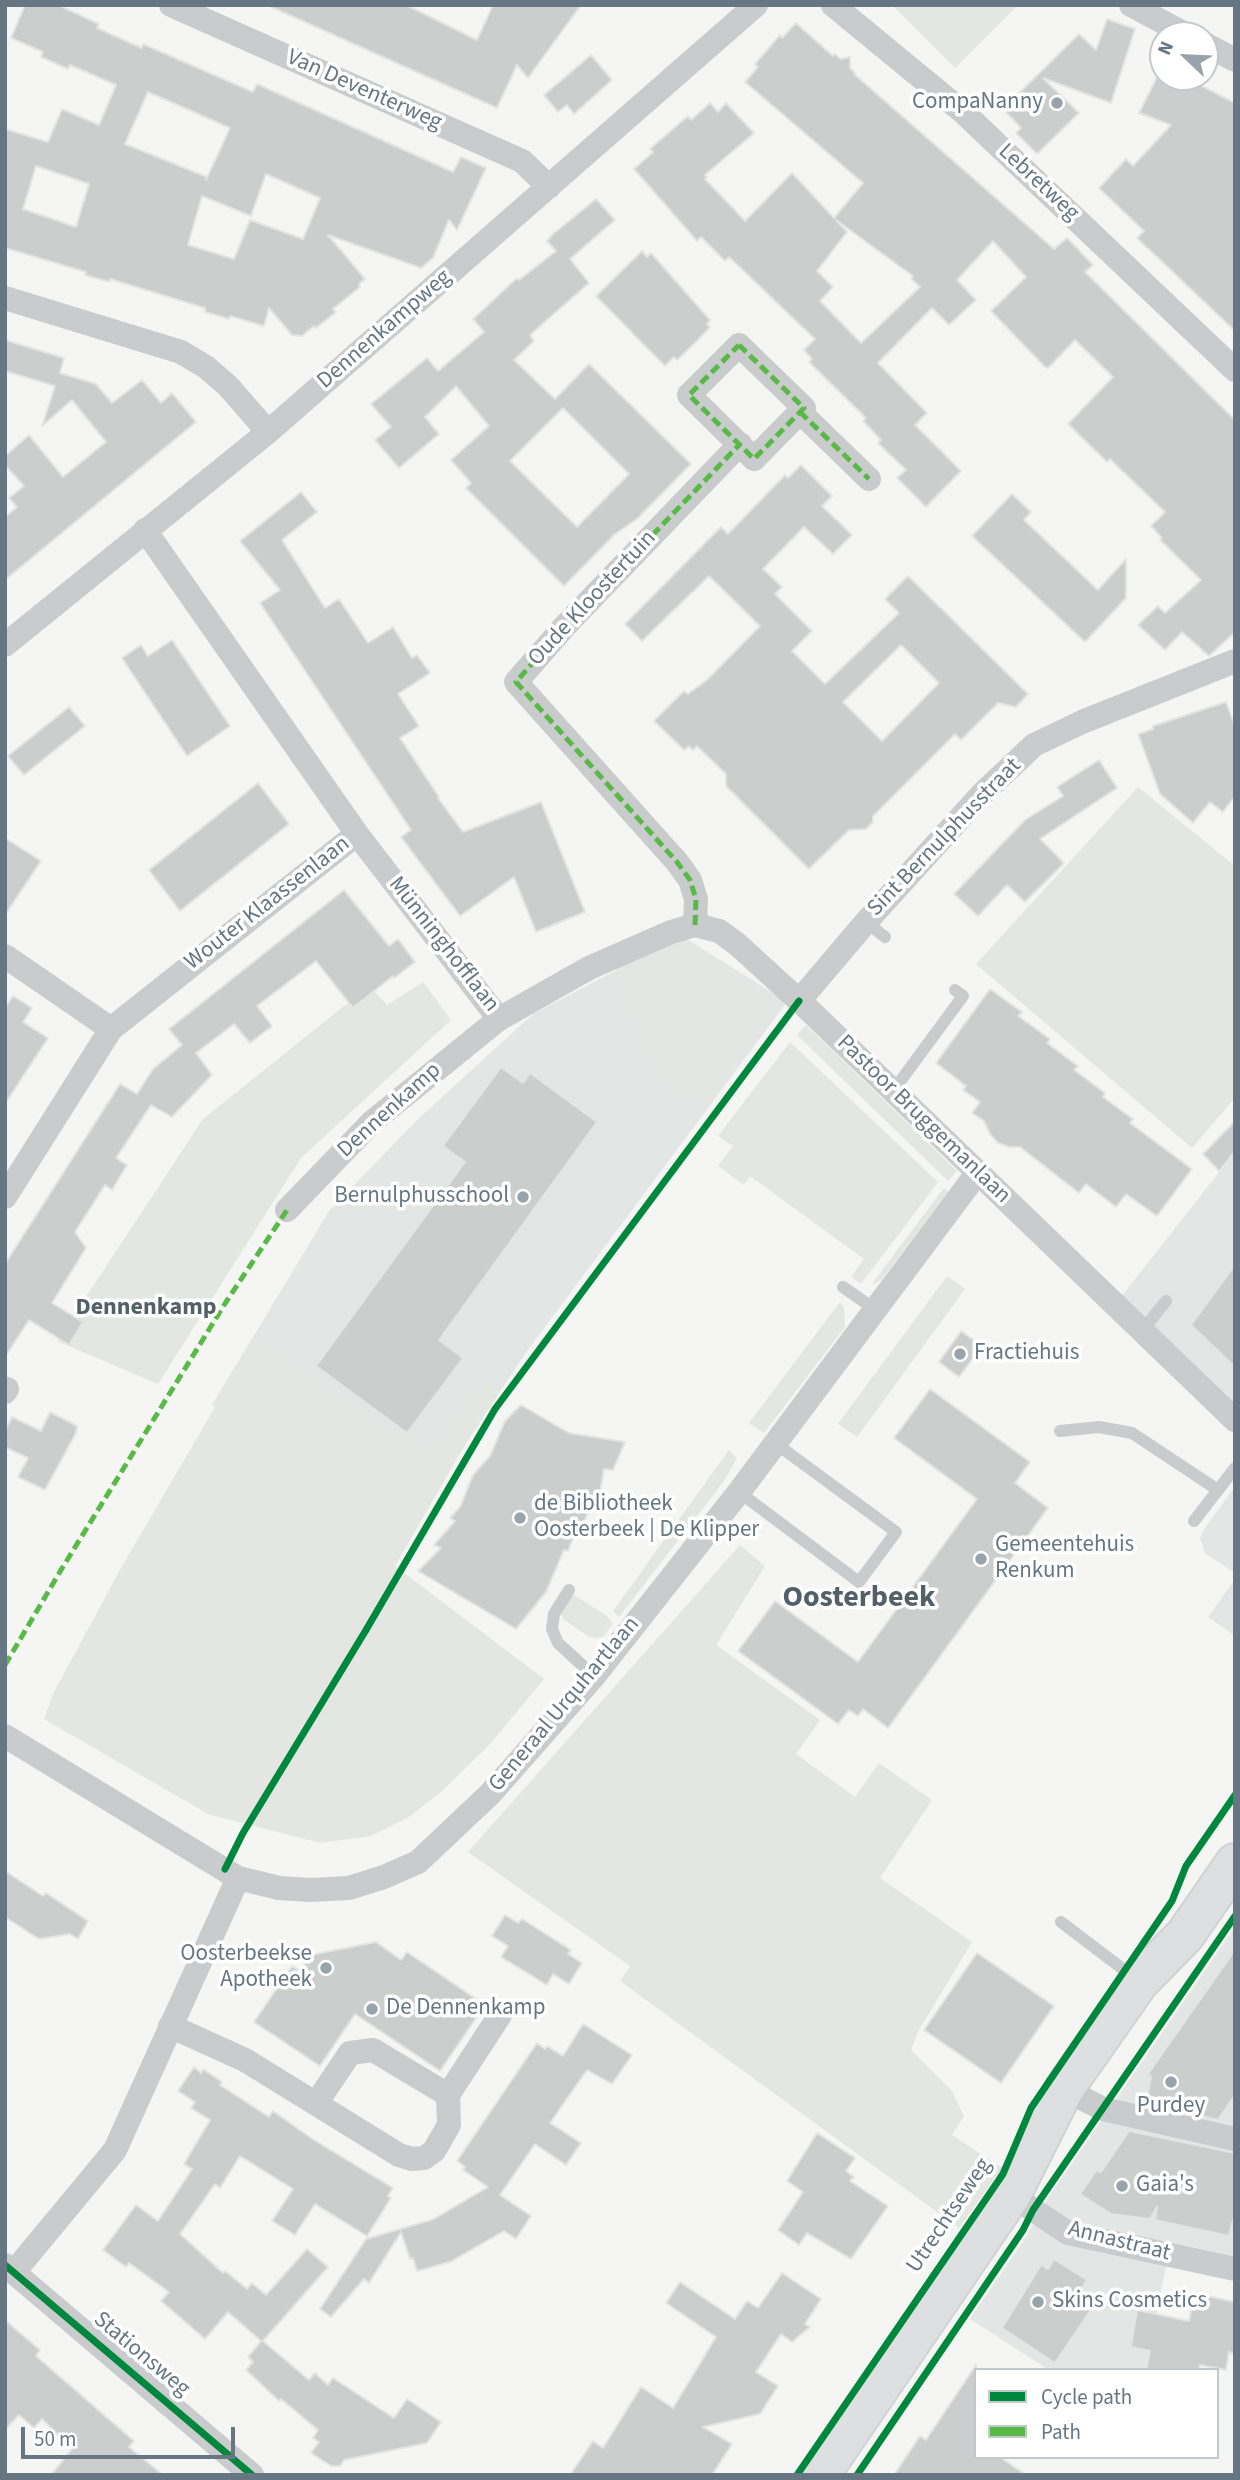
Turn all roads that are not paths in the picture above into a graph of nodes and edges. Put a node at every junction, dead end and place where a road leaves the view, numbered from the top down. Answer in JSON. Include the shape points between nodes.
{"nodes":[{"id":1,"x":171,"y":5,"type":"edge"},
{"id":2,"x":757,"y":5,"type":"edge"},
{"id":3,"x":833,"y":5,"type":"edge"},
{"id":4,"x":1131,"y":5,"type":"edge"},
{"id":5,"x":1161,"y":21,"type":"edge"},
{"id":6,"x":1219,"y":51,"type":"edge"},
{"id":7,"x":1235,"y":60,"type":"edge"},
{"id":8,"x":549,"y":187,"type":"junction"},
{"id":9,"x":5,"y":298,"type":"edge"},
{"id":10,"x":1235,"y":370,"type":"edge"},
{"id":11,"x":800,"y":412,"type":"junction"},
{"id":12,"x":268,"y":432,"type":"junction"},
{"id":13,"x":740,"y":444,"type":"junction"},
{"id":14,"x":869,"y":479,"type":"dead end"},
{"id":15,"x":145,"y":530,"type":"junction"},
{"id":16,"x":5,"y":645,"type":"edge"},
{"id":17,"x":1235,"y":662,"type":"edge"},
{"id":18,"x":357,"y":834,"type":"junction"},
{"id":19,"x":866,"y":922,"type":"junction"},
{"id":20,"x":695,"y":925,"type":"junction"},
{"id":21,"x":886,"y":937,"type":"dead end"},
{"id":22,"x":5,"y":956,"type":"edge"},
{"id":23,"x":955,"y":990,"type":"dead end"},
{"id":24,"x":799,"y":1001,"type":"junction"},
{"id":25,"x":499,"y":1018,"type":"junction"},
{"id":26,"x":111,"y":1029,"type":"junction"},
{"id":27,"x":893,"y":1091,"type":"junction"},
{"id":28,"x":978,"y":1172,"type":"junction"},
{"id":29,"x":5,"y":1197,"type":"edge"},
{"id":30,"x":287,"y":1210,"type":"dead end"},
{"id":31,"x":843,"y":1287,"type":"dead end"},
{"id":32,"x":1166,"y":1301,"type":"dead end"},
{"id":33,"x":876,"y":1310,"type":"junction"},
{"id":34,"x":1142,"y":1331,"type":"junction"},
{"id":35,"x":1235,"y":1420,"type":"edge"},
{"id":36,"x":1060,"y":1431,"type":"dead end"},
{"id":37,"x":775,"y":1443,"type":"junction"},
{"id":38,"x":1235,"y":1468,"type":"edge"},
{"id":39,"x":1218,"y":1490,"type":"junction"},
{"id":40,"x":739,"y":1492,"type":"junction"},
{"id":41,"x":1194,"y":1521,"type":"dead end"},
{"id":42,"x":569,"y":1590,"type":"dead end"},
{"id":43,"x":594,"y":1676,"type":"junction"},
{"id":44,"x":5,"y":1736,"type":"edge"},
{"id":45,"x":1235,"y":1863,"type":"edge"},
{"id":46,"x":238,"y":1878,"type":"junction"},
{"id":47,"x":1061,"y":1922,"type":"dead end"},
{"id":48,"x":1139,"y":1982,"type":"junction"},
{"id":49,"x":500,"y":2015,"type":"dead end"},
{"id":50,"x":170,"y":2026,"type":"junction"},
{"id":51,"x":1064,"y":2089,"type":"junction"},
{"id":52,"x":448,"y":2095,"type":"junction"},
{"id":53,"x":317,"y":2102,"type":"junction"},
{"id":54,"x":1235,"y":2139,"type":"edge"},
{"id":55,"x":1011,"y":2195,"type":"junction"},
{"id":56,"x":10,"y":2269,"type":"edge"},
{"id":57,"x":1235,"y":2269,"type":"edge"},
{"id":58,"x":251,"y":2475,"type":"edge"},
{"id":59,"x":820,"y":2475,"type":"edge"}],
"edges":[{"from":1,"to":8,"type":"street","name":"Van Deventerweg","via":[[522,162]]},
{"from":2,"to":8,"type":"street","name":"Dennenkampweg"},
{"from":3,"to":10,"type":"street","name":"Lebretweg","via":[[963,112]]},
{"from":4,"to":5,"type":"street"},
{"from":6,"to":7,"type":"street"},
{"from":8,"to":12,"type":"street","name":"Dennenkampweg"},
{"from":9,"to":12,"type":"street","via":[[181,352],[228,386]]},
{"from":11,"to":13,"type":"street","via":[[754,459]]},
{"from":11,"to":13,"type":"street","via":[[804,408],[739,345],[690,395]]},
{"from":11,"to":14,"type":"street"},
{"from":12,"to":15,"type":"street","name":"Dennenkampweg"},
{"from":13,"to":20,"type":"street","name":"Oude Kloostertuin","via":[[516,682],[677,862],[696,899]]},
{"from":15,"to":16,"type":"street","name":"Dennenkampweg"},
{"from":15,"to":18,"type":"street","name":"Wouter Klaassenlaan"},
{"from":17,"to":19,"type":"street","name":"Sint Bernulphusstraat","via":[[1082,722],[1034,746],[981,795]]},
{"from":18,"to":25,"type":"street","name":"Münninghofflaan"},
{"from":18,"to":26,"type":"street","name":"Wouter Klaassenlaan"},
{"from":19,"to":21,"type":"lane"},
{"from":19,"to":24,"type":"street","name":"Sint Bernulphusstraat"},
{"from":20,"to":24,"type":"street","name":"Pastoor Bruggemanlaan","via":[[719,930]]},
{"from":20,"to":25,"type":"street","name":"Münninghofflaan","via":[[589,968]]},
{"from":22,"to":26,"type":"street"},
{"from":23,"to":27,"type":"lane","via":[[963,996]]},
{"from":24,"to":27,"type":"street","name":"Pastoor Bruggemanlaan"},
{"from":25,"to":30,"type":"street","name":"Dennenkamp","via":[[372,1122]]},
{"from":26,"to":29,"type":"street","name":"Wouter Klaassenlaan"},
{"from":27,"to":28,"type":"street","name":"Pastoor Bruggemanlaan"},
{"from":28,"to":33,"type":"street","name":"Generaal Urquhartlaan"},
{"from":28,"to":34,"type":"street","name":"Pastoor Bruggemanlaan"},
{"from":31,"to":33,"type":"lane"},
{"from":32,"to":34,"type":"lane"},
{"from":33,"to":37,"type":"street","name":"Generaal Urquhartlaan"},
{"from":34,"to":35,"type":"street","name":"Pastoor Bruggemanlaan"},
{"from":36,"to":39,"type":"lane","via":[[1099,1427],[1132,1433]]},
{"from":37,"to":40,"type":"street","name":"Generaal Urquhartlaan"},
{"from":37,"to":40,"type":"lane","via":[[896,1532],[859,1582]]},
{"from":38,"to":39,"type":"lane"},
{"from":39,"to":41,"type":"lane"},
{"from":40,"to":43,"type":"street","name":"Generaal Urquhartlaan"},
{"from":42,"to":43,"type":"lane","via":[[554,1614],[552,1629],[558,1643]]},
{"from":43,"to":46,"type":"street","name":"Generaal Urquhartlaan","via":[[490,1794],[418,1863],[349,1888],[278,1888]]},
{"from":44,"to":46,"type":"street","name":"Generaal Urquhartlaan"},
{"from":45,"to":48,"type":"main road","name":"Utrechtseweg","via":[[1185,1935]]},
{"from":46,"to":50,"type":"street"},
{"from":47,"to":48,"type":"lane"},
{"from":48,"to":51,"type":"main road","name":"Utrechtseweg"},
{"from":49,"to":52,"type":"street"},
{"from":50,"to":53,"type":"street","via":[[245,2060]]},
{"from":50,"to":56,"type":"street","via":[[115,2150]]},
{"from":51,"to":54,"type":"street","via":[[1102,2109]]},
{"from":51,"to":55,"type":"main road","name":"Utrechtseweg"},
{"from":52,"to":53,"type":"street","via":[[373,2050],[350,2053]]},
{"from":52,"to":53,"type":"street","via":[[449,2125],[433,2151],[412,2159]]},
{"from":55,"to":57,"type":"street","name":"Annastraat","via":[[1068,2233]]},
{"from":55,"to":59,"type":"main road","name":"Utrechtseweg"},
{"from":56,"to":58,"type":"street","name":"Stationsweg"}]}
